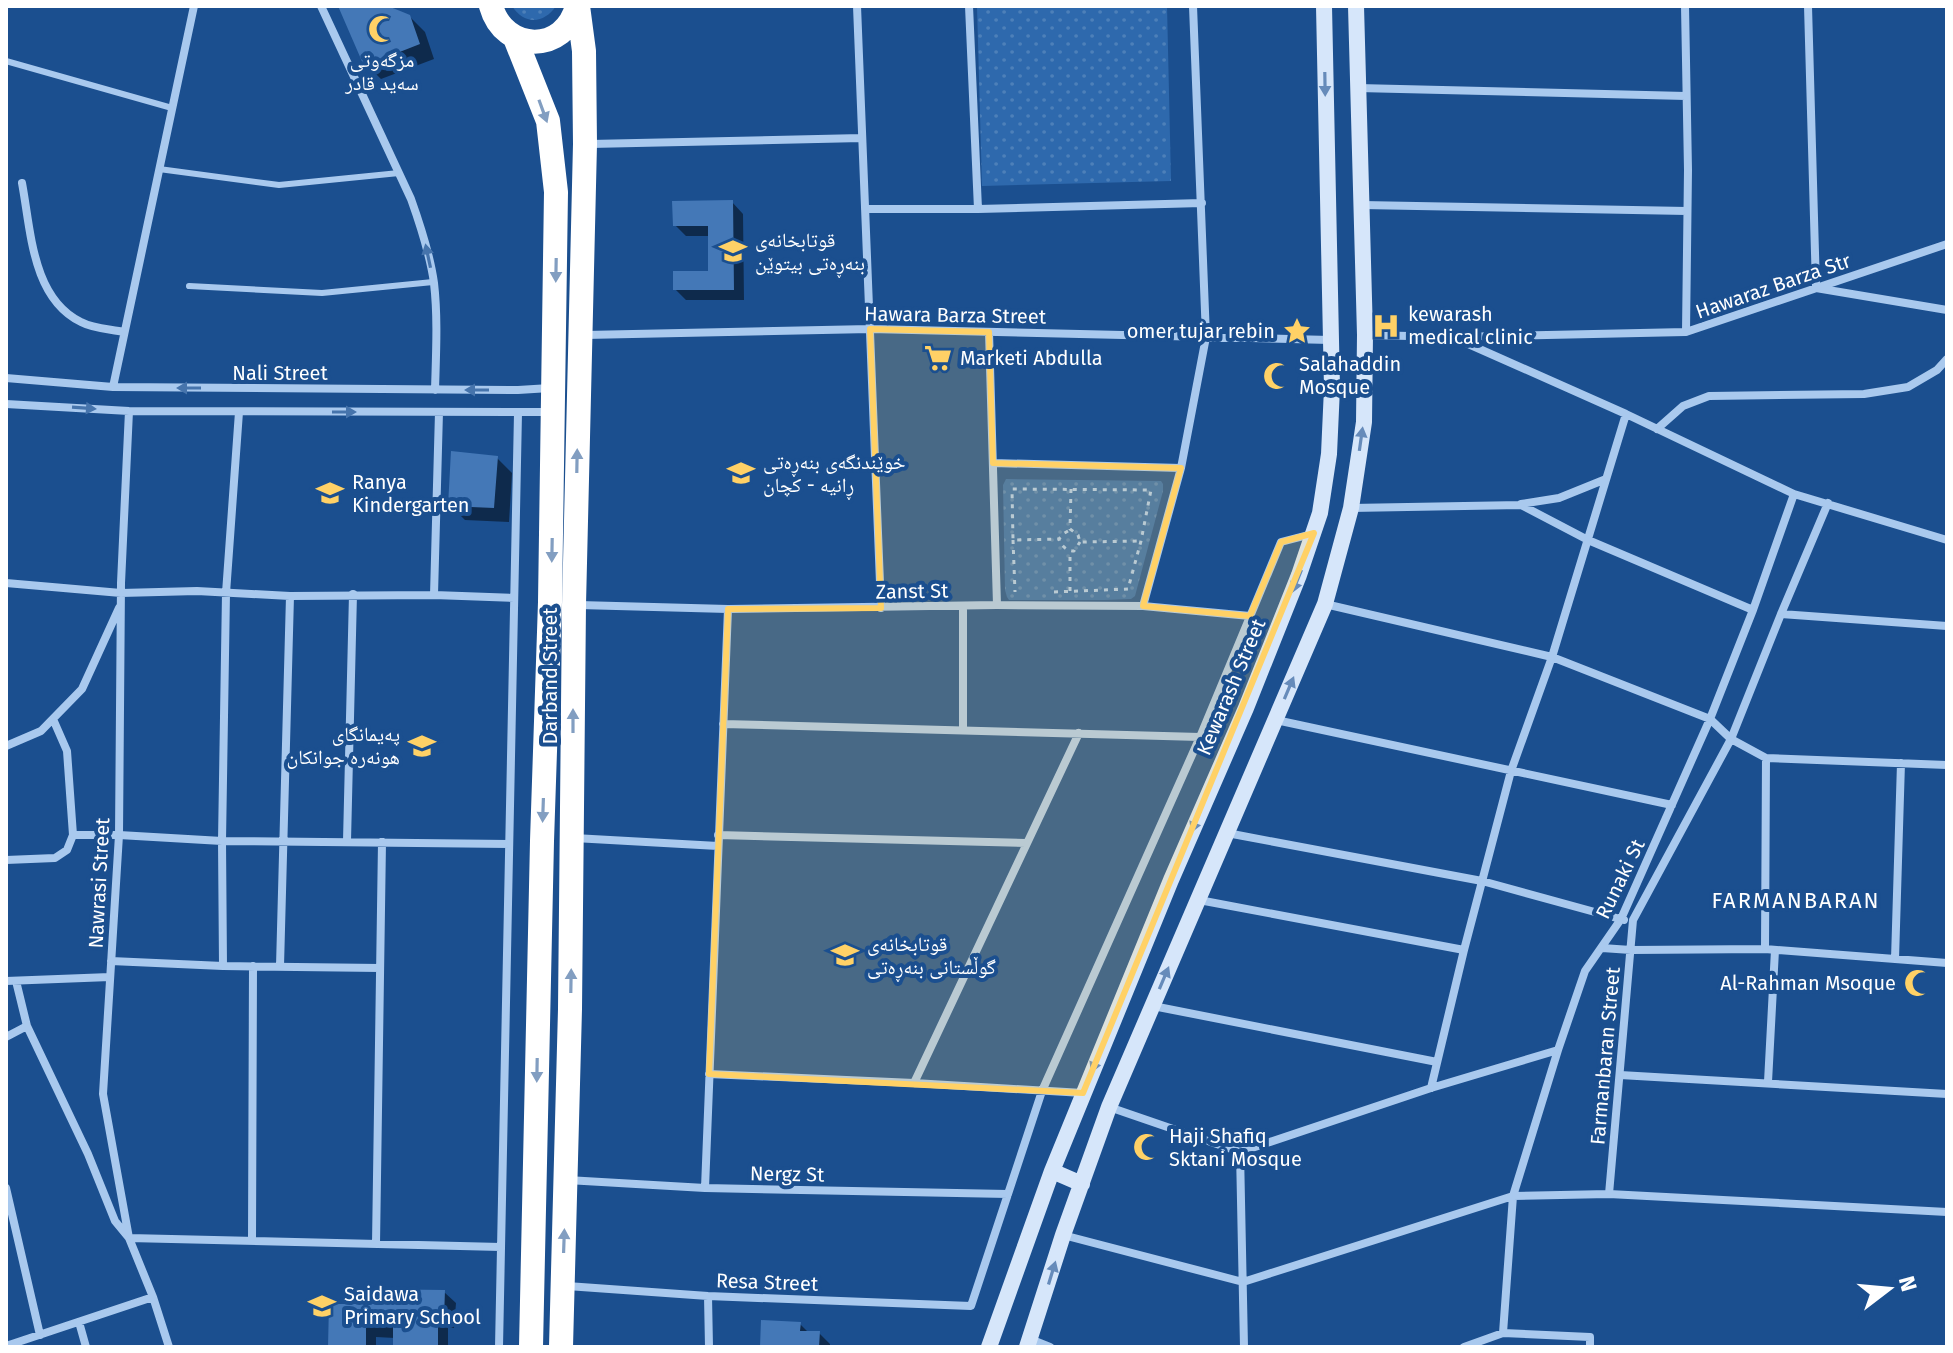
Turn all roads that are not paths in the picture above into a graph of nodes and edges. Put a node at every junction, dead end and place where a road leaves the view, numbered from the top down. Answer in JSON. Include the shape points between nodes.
{"nodes":[{"id":1,"x":194,"y":6,"type":"edge"},
{"id":2,"x":321,"y":6,"type":"edge"},
{"id":3,"x":578,"y":6,"type":"edge"},
{"id":4,"x":857,"y":6,"type":"edge"},
{"id":5,"x":969,"y":6,"type":"edge"},
{"id":6,"x":1193,"y":6,"type":"edge"},
{"id":7,"x":1324,"y":6,"type":"edge"},
{"id":8,"x":1356,"y":6,"type":"edge"},
{"id":9,"x":1685,"y":6,"type":"edge"},
{"id":10,"x":1808,"y":6,"type":"edge"},
{"id":11,"x":489,"y":7,"type":"edge"},
{"id":12,"x":515,"y":38,"type":"junction"},
{"id":13,"x":6,"y":61,"type":"edge"},
{"id":14,"x":1358,"y":88,"type":"junction"},
{"id":15,"x":1686,"y":96,"type":"junction"},
{"id":16,"x":172,"y":108,"type":"junction"},
{"id":17,"x":862,"y":138,"type":"junction"},
{"id":18,"x":585,"y":144,"type":"junction"},
{"id":19,"x":159,"y":169,"type":"junction"},
{"id":20,"x":399,"y":173,"type":"junction"},
{"id":21,"x":22,"y":183,"type":"dead end"},
{"id":22,"x":1202,"y":203,"type":"junction"},
{"id":23,"x":1362,"y":205,"type":"junction"},
{"id":24,"x":865,"y":209,"type":"junction"},
{"id":25,"x":978,"y":209,"type":"junction"},
{"id":26,"x":1687,"y":211,"type":"junction"},
{"id":27,"x":1947,"y":244,"type":"edge"},
{"id":28,"x":433,"y":282,"type":"junction"},
{"id":29,"x":189,"y":286,"type":"dead end"},
{"id":30,"x":1816,"y":288,"type":"junction"},
{"id":31,"x":1947,"y":310,"type":"edge"},
{"id":32,"x":870,"y":329,"type":"junction"},
{"id":33,"x":124,"y":332,"type":"junction"},
{"id":34,"x":989,"y":332,"type":"junction"},
{"id":35,"x":1686,"y":332,"type":"junction"},
{"id":36,"x":580,"y":335,"type":"junction"},
{"id":37,"x":1365,"y":335,"type":"junction"},
{"id":38,"x":1206,"y":337,"type":"junction"},
{"id":39,"x":1452,"y":337,"type":"junction"},
{"id":40,"x":1330,"y":340,"type":"junction"},
{"id":41,"x":1947,"y":359,"type":"edge"},
{"id":42,"x":6,"y":378,"type":"edge"},
{"id":43,"x":113,"y":387,"type":"junction"},
{"id":44,"x":435,"y":390,"type":"junction"},
{"id":45,"x":555,"y":400,"type":"junction"},
{"id":46,"x":6,"y":404,"type":"edge"},
{"id":47,"x":129,"y":411,"type":"junction"},
{"id":48,"x":239,"y":412,"type":"junction"},
{"id":49,"x":439,"y":412,"type":"junction"},
{"id":50,"x":518,"y":413,"type":"junction"},
{"id":51,"x":1626,"y":414,"type":"junction"},
{"id":52,"x":1657,"y":429,"type":"junction"},
{"id":53,"x":993,"y":463,"type":"junction"},
{"id":54,"x":1181,"y":468,"type":"junction"},
{"id":55,"x":1606,"y":479,"type":"junction"},
{"id":56,"x":1794,"y":494,"type":"junction"},
{"id":57,"x":1828,"y":503,"type":"junction"},
{"id":58,"x":1521,"y":505,"type":"junction"},
{"id":59,"x":1351,"y":508,"type":"junction"},
{"id":60,"x":1314,"y":533,"type":"junction"},
{"id":61,"x":1588,"y":540,"type":"junction"},
{"id":62,"x":1947,"y":540,"type":"edge"},
{"id":63,"x":6,"y":583,"type":"edge"},
{"id":64,"x":121,"y":593,"type":"junction"},
{"id":65,"x":226,"y":593,"type":"junction"},
{"id":66,"x":353,"y":594,"type":"junction"},
{"id":67,"x":434,"y":595,"type":"junction"},
{"id":68,"x":290,"y":596,"type":"junction"},
{"id":69,"x":514,"y":598,"type":"junction"},
{"id":70,"x":121,"y":604,"type":"junction"},
{"id":71,"x":1325,"y":604,"type":"junction"},
{"id":72,"x":574,"y":605,"type":"junction"},
{"id":73,"x":997,"y":605,"type":"junction"},
{"id":74,"x":963,"y":606,"type":"junction"},
{"id":75,"x":1143,"y":606,"type":"junction"},
{"id":76,"x":881,"y":608,"type":"junction"},
{"id":77,"x":728,"y":609,"type":"junction"},
{"id":78,"x":1753,"y":610,"type":"junction"},
{"id":79,"x":1781,"y":614,"type":"junction"},
{"id":80,"x":1250,"y":616,"type":"junction"},
{"id":81,"x":1947,"y":626,"type":"edge"},
{"id":82,"x":1552,"y":657,"type":"junction"},
{"id":83,"x":53,"y":719,"type":"junction"},
{"id":84,"x":1710,"y":719,"type":"junction"},
{"id":85,"x":1275,"y":720,"type":"junction"},
{"id":86,"x":723,"y":724,"type":"junction"},
{"id":87,"x":963,"y":729,"type":"junction"},
{"id":88,"x":1079,"y":733,"type":"junction"},
{"id":89,"x":1200,"y":737,"type":"junction"},
{"id":90,"x":1731,"y":739,"type":"junction"},
{"id":91,"x":6,"y":746,"type":"edge"},
{"id":92,"x":1766,"y":758,"type":"junction"},
{"id":93,"x":1901,"y":763,"type":"junction"},
{"id":94,"x":1947,"y":765,"type":"edge"},
{"id":95,"x":1511,"y":771,"type":"junction"},
{"id":96,"x":1672,"y":805,"type":"junction"},
{"id":97,"x":1227,"y":833,"type":"junction"},
{"id":98,"x":73,"y":835,"type":"junction"},
{"id":99,"x":119,"y":835,"type":"junction"},
{"id":100,"x":718,"y":835,"type":"junction"},
{"id":101,"x":573,"y":838,"type":"junction"},
{"id":102,"x":282,"y":840,"type":"junction"},
{"id":103,"x":222,"y":841,"type":"junction"},
{"id":104,"x":347,"y":841,"type":"junction"},
{"id":105,"x":382,"y":842,"type":"junction"},
{"id":106,"x":1026,"y":843,"type":"junction"},
{"id":107,"x":509,"y":844,"type":"junction"},
{"id":108,"x":718,"y":846,"type":"junction"},
{"id":109,"x":6,"y":860,"type":"edge"},
{"id":110,"x":1482,"y":881,"type":"junction"},
{"id":111,"x":1198,"y":900,"type":"junction"},
{"id":112,"x":1621,"y":919,"type":"junction"},
{"id":113,"x":1633,"y":920,"type":"junction"},
{"id":114,"x":1602,"y":948,"type":"junction"},
{"id":115,"x":1765,"y":949,"type":"junction"},
{"id":116,"x":1464,"y":950,"type":"junction"},
{"id":117,"x":1631,"y":950,"type":"junction"},
{"id":118,"x":1775,"y":950,"type":"junction"},
{"id":119,"x":1895,"y":959,"type":"junction"},
{"id":120,"x":111,"y":961,"type":"junction"},
{"id":121,"x":1947,"y":963,"type":"edge"},
{"id":122,"x":223,"y":966,"type":"junction"},
{"id":123,"x":253,"y":966,"type":"junction"},
{"id":124,"x":280,"y":966,"type":"junction"},
{"id":125,"x":380,"y":968,"type":"junction"},
{"id":126,"x":110,"y":977,"type":"junction"},
{"id":127,"x":11,"y":981,"type":"edge"},
{"id":128,"x":1153,"y":1006,"type":"junction"},
{"id":129,"x":27,"y":1026,"type":"junction"},
{"id":130,"x":6,"y":1037,"type":"edge"},
{"id":131,"x":1558,"y":1050,"type":"junction"},
{"id":132,"x":1437,"y":1062,"type":"junction"},
{"id":133,"x":709,"y":1074,"type":"junction"},
{"id":134,"x":1620,"y":1075,"type":"junction"},
{"id":135,"x":1768,"y":1082,"type":"junction"},
{"id":136,"x":914,"y":1083,"type":"junction"},
{"id":137,"x":1431,"y":1088,"type":"junction"},
{"id":138,"x":1042,"y":1091,"type":"junction"},
{"id":139,"x":1083,"y":1093,"type":"junction"},
{"id":140,"x":1947,"y":1094,"type":"edge"},
{"id":141,"x":1109,"y":1107,"type":"junction"},
{"id":142,"x":1240,"y":1152,"type":"junction"},
{"id":143,"x":1052,"y":1171,"type":"junction"},
{"id":144,"x":567,"y":1180,"type":"junction"},
{"id":145,"x":1082,"y":1184,"type":"junction"},
{"id":146,"x":6,"y":1188,"type":"edge"},
{"id":147,"x":705,"y":1188,"type":"junction"},
{"id":148,"x":1008,"y":1194,"type":"junction"},
{"id":149,"x":1609,"y":1194,"type":"junction"},
{"id":150,"x":1513,"y":1196,"type":"junction"},
{"id":151,"x":1947,"y":1212,"type":"edge"},
{"id":152,"x":1063,"y":1235,"type":"junction"},
{"id":153,"x":129,"y":1238,"type":"junction"},
{"id":154,"x":252,"y":1241,"type":"junction"},
{"id":155,"x":376,"y":1244,"type":"junction"},
{"id":156,"x":501,"y":1247,"type":"junction"},
{"id":157,"x":1243,"y":1282,"type":"junction"},
{"id":158,"x":562,"y":1285,"type":"junction"},
{"id":159,"x":708,"y":1296,"type":"junction"},
{"id":160,"x":153,"y":1297,"type":"junction"},
{"id":161,"x":79,"y":1322,"type":"junction"},
{"id":162,"x":1503,"y":1333,"type":"junction"},
{"id":163,"x":40,"y":1335,"type":"junction"},
{"id":164,"x":1028,"y":1343,"type":"edge"},
{"id":165,"x":1479,"y":1344,"type":"edge"},
{"id":166,"x":6,"y":1346,"type":"edge"},
{"id":167,"x":86,"y":1347,"type":"edge"},
{"id":168,"x":169,"y":1347,"type":"edge"},
{"id":169,"x":499,"y":1347,"type":"edge"},
{"id":170,"x":531,"y":1347,"type":"edge"},
{"id":171,"x":561,"y":1347,"type":"edge"},
{"id":172,"x":709,"y":1347,"type":"edge"},
{"id":173,"x":989,"y":1347,"type":"edge"},
{"id":174,"x":1050,"y":1347,"type":"edge"},
{"id":175,"x":1244,"y":1347,"type":"edge"},
{"id":176,"x":1464,"y":1347,"type":"edge"},
{"id":177,"x":1590,"y":1347,"type":"edge"}],
"edges":[{"from":1,"to":16,"type":"street"},
{"from":2,"to":20,"type":"street"},
{"from":3,"to":12,"type":"highway","via":[[567,27],[552,38]]},
{"from":3,"to":18,"type":"highway","name":"Darband Street"},
{"from":4,"to":17,"type":"street"},
{"from":5,"to":25,"type":"street"},
{"from":6,"to":22,"type":"street"},
{"from":7,"to":40,"type":"main road","name":"Kewarash Street","one_way":true},
{"from":8,"to":14,"type":"main road"},
{"from":9,"to":15,"type":"street"},
{"from":10,"to":30,"type":"street"},
{"from":11,"to":12,"type":"highway","name":"Darband Street","via":[[499,26]]},
{"from":12,"to":45,"type":"highway","name":"Darband Street","one_way":true,"via":[[548,121],[555,178]]},
{"from":13,"to":16,"type":"lane"},
{"from":14,"to":15,"type":"street"},
{"from":14,"to":23,"type":"main road"},
{"from":15,"to":26,"type":"street"},
{"from":16,"to":19,"type":"street"},
{"from":17,"to":18,"type":"street"},
{"from":17,"to":24,"type":"street"},
{"from":18,"to":36,"type":"highway","name":"Darband Street"},
{"from":19,"to":20,"type":"lane","via":[[279,185]]},
{"from":19,"to":33,"type":"street"},
{"from":28,"to":20,"type":"street","one_way":true,"via":[[421,226]]},
{"from":21,"to":33,"type":"street","via":[[34,252],[45,286],[62,311],[84,324]]},
{"from":22,"to":25,"type":"street"},
{"from":22,"to":38,"type":"street"},
{"from":23,"to":26,"type":"street"},
{"from":23,"to":37,"type":"main road"},
{"from":24,"to":25,"type":"street"},
{"from":24,"to":32,"type":"street"},
{"from":26,"to":35,"type":"street"},
{"from":27,"to":30,"type":"street","name":"Hawaraz Barza Str"},
{"from":28,"to":29,"type":"lane","via":[[322,293]]},
{"from":28,"to":44,"type":"street"},
{"from":30,"to":31,"type":"street"},
{"from":30,"to":35,"type":"street","name":"Hawaraz Barza Str"},
{"from":32,"to":34,"type":"street","name":"Hawara Barza Street"},
{"from":32,"to":36,"type":"street","name":"Hawara Barza Street"},
{"from":32,"to":76,"type":"street"},
{"from":33,"to":43,"type":"street"},
{"from":34,"to":38,"type":"street","name":"Hawara Barza Street"},
{"from":34,"to":53,"type":"street"},
{"from":35,"to":39,"type":"street","name":"Hawaraz Barza Str"},
{"from":72,"to":36,"type":"highway","name":"Darband Street","one_way":true},
{"from":37,"to":39,"type":"street","name":"Hawaraz Barza Str"},
{"from":59,"to":37,"type":"main road","one_way":true,"via":[[1364,422]]},
{"from":38,"to":40,"type":"street","name":"Hawara Barza Street"},
{"from":38,"to":54,"type":"street"},
{"from":39,"to":51,"type":"street"},
{"from":40,"to":60,"type":"main road","name":"Kewarash Street","via":[[1330,443]]},
{"from":41,"to":52,"type":"street","via":[[1908,387],[1864,394],[1709,396],[1683,406]]},
{"from":42,"to":43,"type":"street","name":"Nali Street"},
{"from":44,"to":43,"type":"street","name":"Nali Street","one_way":true},
{"from":45,"to":44,"type":"street","name":"Nali Street","one_way":true,"via":[[518,390]]},
{"from":45,"to":50,"type":"street","name":"Nali Street"},
{"from":45,"to":170,"type":"highway","name":"Darband Street","one_way":true},
{"from":46,"to":47,"type":"street","name":"Nali Street","one_way":true},
{"from":47,"to":48,"type":"street","name":"Nali Street"},
{"from":47,"to":64,"type":"street","name":"Nawrasi Street"},
{"from":48,"to":49,"type":"street","name":"Nali Street","one_way":true},
{"from":48,"to":65,"type":"street"},
{"from":49,"to":50,"type":"street","name":"Nali Street"},
{"from":49,"to":67,"type":"street"},
{"from":50,"to":69,"type":"street"},
{"from":51,"to":52,"type":"street"},
{"from":51,"to":55,"type":"street"},
{"from":52,"to":56,"type":"street"},
{"from":53,"to":54,"type":"street"},
{"from":53,"to":73,"type":"street"},
{"from":54,"to":75,"type":"street"},
{"from":55,"to":58,"type":"street","via":[[1559,498]]},
{"from":55,"to":61,"type":"street"},
{"from":56,"to":57,"type":"street"},
{"from":56,"to":78,"type":"street","name":"Runaki St"},
{"from":57,"to":62,"type":"street"},
{"from":57,"to":79,"type":"street","name":"Runaki St"},
{"from":58,"to":59,"type":"street"},
{"from":58,"to":61,"type":"street"},
{"from":59,"to":71,"type":"main road"},
{"from":60,"to":80,"type":"street","via":[[1281,542]]},
{"from":60,"to":139,"type":"main road","name":"Kewarash Street","one_way":true},
{"from":61,"to":78,"type":"street"},
{"from":61,"to":82,"type":"street"},
{"from":63,"to":64,"type":"street"},
{"from":64,"to":65,"type":"street"},
{"from":64,"to":70,"type":"street","name":"Nawrasi Street"},
{"from":65,"to":68,"type":"street"},
{"from":65,"to":103,"type":"street"},
{"from":66,"to":67,"type":"street"},
{"from":66,"to":68,"type":"street"},
{"from":66,"to":104,"type":"street"},
{"from":67,"to":69,"type":"street"},
{"from":68,"to":102,"type":"street"},
{"from":69,"to":107,"type":"street"},
{"from":70,"to":83,"type":"street","via":[[82,689]]},
{"from":70,"to":99,"type":"street","name":"Nawrasi Street"},
{"from":71,"to":82,"type":"street"},
{"from":85,"to":71,"type":"main road","one_way":true},
{"from":72,"to":77,"type":"street","name":"Zanst St"},
{"from":101,"to":72,"type":"highway","name":"Darband Street","one_way":true},
{"from":73,"to":74,"type":"street","name":"Zanst St"},
{"from":73,"to":75,"type":"street","name":"Zanst St"},
{"from":74,"to":76,"type":"street","name":"Zanst St"},
{"from":74,"to":87,"type":"street"},
{"from":75,"to":80,"type":"street","name":"Zanst St"},
{"from":76,"to":77,"type":"street","name":"Zanst St"},
{"from":77,"to":86,"type":"street"},
{"from":78,"to":84,"type":"street","name":"Runaki St"},
{"from":79,"to":81,"type":"street"},
{"from":79,"to":90,"type":"street","name":"Runaki St"},
{"from":80,"to":89,"type":"street"},
{"from":82,"to":84,"type":"street"},
{"from":82,"to":95,"type":"street"},
{"from":83,"to":91,"type":"street","via":[[41,731]]},
{"from":83,"to":98,"type":"street","via":[[67,751]]},
{"from":84,"to":90,"type":"street"},
{"from":84,"to":96,"type":"street","name":"Runaki St"},
{"from":85,"to":95,"type":"street"},
{"from":85,"to":97,"type":"main road"},
{"from":86,"to":87,"type":"street"},
{"from":86,"to":100,"type":"street"},
{"from":87,"to":88,"type":"street"},
{"from":88,"to":89,"type":"street"},
{"from":88,"to":106,"type":"street"},
{"from":89,"to":138,"type":"street"},
{"from":90,"to":92,"type":"street"},
{"from":90,"to":113,"type":"street","name":"Runaki St"},
{"from":92,"to":93,"type":"street"},
{"from":92,"to":115,"type":"street"},
{"from":93,"to":94,"type":"street"},
{"from":93,"to":119,"type":"street"},
{"from":95,"to":96,"type":"street"},
{"from":95,"to":110,"type":"street"},
{"from":96,"to":112,"type":"street","name":"Runaki St"},
{"from":97,"to":110,"type":"street"},
{"from":97,"to":111,"type":"main road"},
{"from":98,"to":99,"type":"street"},
{"from":98,"to":109,"type":"street","via":[[67,850],[55,858]]},
{"from":99,"to":103,"type":"street"},
{"from":99,"to":120,"type":"street","name":"Nawrasi Street"},
{"from":100,"to":106,"type":"street"},
{"from":100,"to":108,"type":"street"},
{"from":101,"to":108,"type":"street"},
{"from":144,"to":101,"type":"highway","name":"Darband Street","one_way":true},
{"from":102,"to":103,"type":"street"},
{"from":102,"to":104,"type":"street"},
{"from":102,"to":124,"type":"street"},
{"from":103,"to":122,"type":"street"},
{"from":104,"to":105,"type":"street"},
{"from":105,"to":107,"type":"street"},
{"from":105,"to":125,"type":"street"},
{"from":106,"to":136,"type":"street"},
{"from":107,"to":156,"type":"street"},
{"from":108,"to":133,"type":"street"},
{"from":110,"to":112,"type":"street"},
{"from":110,"to":116,"type":"street"},
{"from":111,"to":116,"type":"street"},
{"from":128,"to":111,"type":"main road","one_way":true},
{"from":112,"to":113,"type":"street"},
{"from":112,"to":114,"type":"street","name":"Runaki St"},
{"from":113,"to":117,"type":"street","name":"Farmanbaran Street"},
{"from":114,"to":117,"type":"street"},
{"from":114,"to":131,"type":"street","name":"Runaki St","via":[[1585,971]]},
{"from":115,"to":117,"type":"street"},
{"from":115,"to":118,"type":"street"},
{"from":116,"to":132,"type":"street"},
{"from":117,"to":134,"type":"street","name":"Farmanbaran Street"},
{"from":118,"to":119,"type":"street"},
{"from":118,"to":135,"type":"street"},
{"from":119,"to":121,"type":"street"},
{"from":120,"to":122,"type":"street"},
{"from":120,"to":126,"type":"street","name":"Nawrasi Street"},
{"from":122,"to":123,"type":"street"},
{"from":123,"to":124,"type":"street"},
{"from":123,"to":154,"type":"street"},
{"from":124,"to":125,"type":"street"},
{"from":125,"to":155,"type":"street"},
{"from":126,"to":127,"type":"street"},
{"from":126,"to":153,"type":"street","name":"Nawrasi Street","via":[[103,1094]]},
{"from":127,"to":129,"type":"street"},
{"from":128,"to":132,"type":"street"},
{"from":128,"to":141,"type":"main road"},
{"from":129,"to":130,"type":"street"},
{"from":129,"to":153,"type":"street","via":[[115,1221]]},
{"from":131,"to":137,"type":"street"},
{"from":131,"to":150,"type":"street","name":"Runaki St"},
{"from":132,"to":137,"type":"street"},
{"from":133,"to":136,"type":"street"},
{"from":133,"to":147,"type":"street"},
{"from":134,"to":135,"type":"street"},
{"from":134,"to":149,"type":"street","name":"Farmanbaran Street"},
{"from":135,"to":140,"type":"street"},
{"from":136,"to":138,"type":"street"},
{"from":137,"to":142,"type":"street"},
{"from":138,"to":139,"type":"street"},
{"from":138,"to":148,"type":"street"},
{"from":139,"to":143,"type":"main road","name":"Kewarash Street"},
{"from":141,"to":142,"type":"street"},
{"from":141,"to":145,"type":"main road"},
{"from":142,"to":157,"type":"street"},
{"from":143,"to":145,"type":"main road"},
{"from":143,"to":173,"type":"main road","name":"Kewarash Street"},
{"from":144,"to":147,"type":"street","name":"Nergz St"},
{"from":158,"to":144,"type":"highway","name":"Darband Street","one_way":true},
{"from":145,"to":152,"type":"main road"},
{"from":146,"to":163,"type":"street"},
{"from":147,"to":148,"type":"street","name":"Nergz St"},
{"from":148,"to":159,"type":"street","name":"Resa Street","via":[[971,1306]]},
{"from":149,"to":150,"type":"street"},
{"from":149,"to":151,"type":"street"},
{"from":150,"to":157,"type":"street"},
{"from":150,"to":162,"type":"street","name":"Runaki St"},
{"from":152,"to":157,"type":"street"},
{"from":164,"to":152,"type":"main road","one_way":true},
{"from":153,"to":154,"type":"street"},
{"from":153,"to":160,"type":"street","name":"Nawrasi Street"},
{"from":154,"to":155,"type":"street"},
{"from":155,"to":156,"type":"street"},
{"from":156,"to":169,"type":"street"},
{"from":157,"to":175,"type":"street"},
{"from":158,"to":159,"type":"street","name":"Resa Street"},
{"from":158,"to":171,"type":"highway","name":"Darband Street"},
{"from":159,"to":172,"type":"street"},
{"from":160,"to":161,"type":"street"},
{"from":160,"to":168,"type":"street","name":"Nawrasi Street"},
{"from":161,"to":163,"type":"street"},
{"from":161,"to":167,"type":"street"},
{"from":162,"to":165,"type":"street"},
{"from":162,"to":177,"type":"street","via":[[1590,1337]]},
{"from":163,"to":166,"type":"street"},
{"from":164,"to":174,"type":"street"},
{"from":165,"to":176,"type":"street"}]}
